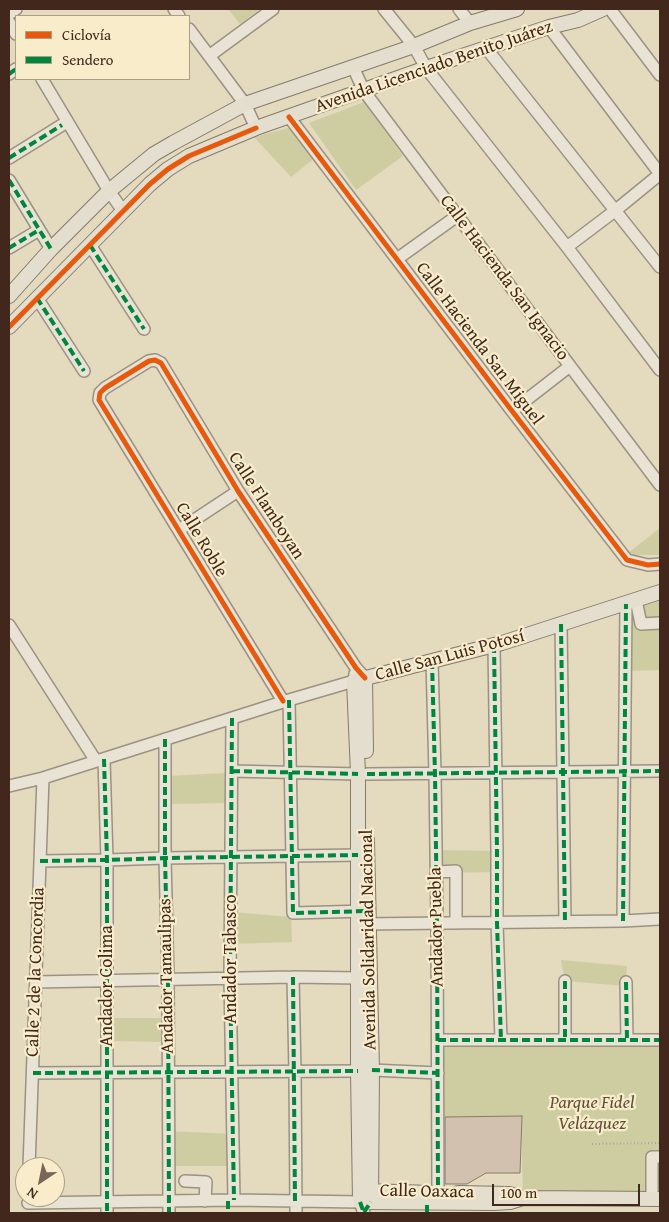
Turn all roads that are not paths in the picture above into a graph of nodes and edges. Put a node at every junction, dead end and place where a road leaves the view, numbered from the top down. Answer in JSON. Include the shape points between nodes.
{"nodes":[{"id":1,"x":16,"y":9,"type":"edge"},
{"id":2,"x":273,"y":9,"type":"edge"},
{"id":3,"x":384,"y":9,"type":"edge"},
{"id":4,"x":459,"y":9,"type":"edge"},
{"id":5,"x":517,"y":9,"type":"edge"},
{"id":6,"x":603,"y":9,"type":"edge"},
{"id":7,"x":610,"y":9,"type":"edge"},
{"id":8,"x":9,"y":14,"type":"edge"},
{"id":9,"x":470,"y":23,"type":"junction"},
{"id":10,"x":549,"y":27,"type":"junction"},
{"id":11,"x":190,"y":30,"type":"edge"},
{"id":12,"x":414,"y":46,"type":"junction"},
{"id":13,"x":486,"y":48,"type":"junction"},
{"id":14,"x":209,"y":56,"type":"junction"},
{"id":15,"x":353,"y":67,"type":"junction"},
{"id":16,"x":426,"y":68,"type":"junction"},
{"id":17,"x":660,"y":75,"type":"edge"},
{"id":18,"x":43,"y":80,"type":"edge"},
{"id":19,"x":364,"y":91,"type":"junction"},
{"id":20,"x":245,"y":104,"type":"junction"},
{"id":21,"x":289,"y":117,"type":"junction"},
{"id":22,"x":62,"y":125,"type":"dead end"},
{"id":23,"x":256,"y":128,"type":"junction"},
{"id":24,"x":9,"y":158,"type":"edge"},
{"id":25,"x":660,"y":174,"type":"edge"},
{"id":26,"x":9,"y":180,"type":"edge"},
{"id":27,"x":109,"y":191,"type":"junction"},
{"id":28,"x":616,"y":210,"type":"junction"},
{"id":29,"x":123,"y":211,"type":"junction"},
{"id":30,"x":457,"y":216,"type":"junction"},
{"id":31,"x":39,"y":230,"type":"junction"},
{"id":32,"x":90,"y":245,"type":"junction"},
{"id":33,"x":567,"y":246,"type":"junction"},
{"id":34,"x":9,"y":248,"type":"edge"},
{"id":35,"x":51,"y":249,"type":"junction"},
{"id":36,"x":398,"y":259,"type":"junction"},
{"id":37,"x":660,"y":267,"type":"edge"},
{"id":38,"x":9,"y":296,"type":"edge"},
{"id":39,"x":37,"y":298,"type":"junction"},
{"id":40,"x":9,"y":327,"type":"edge"},
{"id":41,"x":144,"y":329,"type":"dead end"},
{"id":42,"x":570,"y":366,"type":"junction"},
{"id":43,"x":660,"y":370,"type":"edge"},
{"id":44,"x":84,"y":371,"type":"dead end"},
{"id":45,"x":100,"y":393,"type":"joint"},
{"id":46,"x":512,"y":411,"type":"junction"},
{"id":47,"x":660,"y":485,"type":"edge"},
{"id":48,"x":238,"y":491,"type":"junction"},
{"id":49,"x":179,"y":530,"type":"junction"},
{"id":50,"x":660,"y":564,"type":"edge"},
{"id":51,"x":660,"y":592,"type":"edge"},
{"id":52,"x":631,"y":602,"type":"junction"},
{"id":53,"x":660,"y":623,"type":"edge"},
{"id":54,"x":560,"y":624,"type":"junction"},
{"id":55,"x":9,"y":625,"type":"edge"},
{"id":56,"x":494,"y":645,"type":"junction"},
{"id":57,"x":432,"y":661,"type":"junction"},
{"id":58,"x":358,"y":676,"type":"junction"},
{"id":59,"x":286,"y":700,"type":"junction"},
{"id":60,"x":232,"y":718,"type":"junction"},
{"id":61,"x":165,"y":739,"type":"junction"},
{"id":62,"x":100,"y":760,"type":"junction"},
{"id":63,"x":232,"y":771,"type":"junction"},
{"id":64,"x":660,"y":771,"type":"edge"},
{"id":65,"x":290,"y":772,"type":"junction"},
{"id":66,"x":563,"y":772,"type":"junction"},
{"id":67,"x":624,"y":772,"type":"junction"},
{"id":68,"x":362,"y":774,"type":"junction"},
{"id":69,"x":436,"y":774,"type":"junction"},
{"id":70,"x":496,"y":774,"type":"junction"},
{"id":71,"x":44,"y":778,"type":"junction"},
{"id":72,"x":9,"y":786,"type":"edge"},
{"id":73,"x":358,"y":855,"type":"junction"},
{"id":74,"x":231,"y":857,"type":"junction"},
{"id":75,"x":292,"y":857,"type":"junction"},
{"id":76,"x":165,"y":858,"type":"junction"},
{"id":77,"x":107,"y":860,"type":"junction"},
{"id":78,"x":40,"y":861,"type":"junction"},
{"id":79,"x":436,"y":872,"type":"junction"},
{"id":80,"x":363,"y":918,"type":"junction"},
{"id":81,"x":660,"y":919,"type":"edge"},
{"id":82,"x":623,"y":921,"type":"junction"},
{"id":83,"x":565,"y":922,"type":"junction"},
{"id":84,"x":437,"y":923,"type":"junction"},
{"id":85,"x":456,"y":923,"type":"junction"},
{"id":86,"x":498,"y":923,"type":"junction"},
{"id":87,"x":293,"y":976,"type":"junction"},
{"id":88,"x":168,"y":978,"type":"junction"},
{"id":89,"x":230,"y":978,"type":"junction"},
{"id":90,"x":358,"y":978,"type":"junction"},
{"id":91,"x":107,"y":981,"type":"junction"},
{"id":92,"x":565,"y":981,"type":"dead end"},
{"id":93,"x":36,"y":982,"type":"junction"},
{"id":94,"x":626,"y":982,"type":"dead end"},
{"id":95,"x":438,"y":1040,"type":"junction"},
{"id":96,"x":501,"y":1040,"type":"junction"},
{"id":97,"x":565,"y":1040,"type":"junction"},
{"id":98,"x":627,"y":1040,"type":"junction"},
{"id":99,"x":660,"y":1040,"type":"edge"},
{"id":100,"x":365,"y":1071,"type":"junction"},
{"id":101,"x":169,"y":1072,"type":"junction"},
{"id":102,"x":232,"y":1072,"type":"junction"},
{"id":103,"x":295,"y":1072,"type":"junction"},
{"id":104,"x":32,"y":1073,"type":"junction"},
{"id":105,"x":107,"y":1073,"type":"junction"},
{"id":106,"x":438,"y":1073,"type":"junction"},
{"id":107,"x":29,"y":1157,"type":"edge"},
{"id":108,"x":660,"y":1157,"type":"edge"},
{"id":109,"x":185,"y":1181,"type":"dead end"},
{"id":110,"x":656,"y":1199,"type":"edge"},
{"id":111,"x":296,"y":1200,"type":"junction"},
{"id":112,"x":108,"y":1201,"type":"junction"},
{"id":113,"x":169,"y":1201,"type":"junction"},
{"id":114,"x":205,"y":1201,"type":"junction"},
{"id":115,"x":231,"y":1201,"type":"junction"},
{"id":116,"x":365,"y":1202,"type":"edge"},
{"id":117,"x":513,"y":1202,"type":"edge"},
{"id":118,"x":65,"y":1203,"type":"edge"},
{"id":119,"x":430,"y":1203,"type":"edge"},
{"id":120,"x":493,"y":1203,"type":"edge"},
{"id":121,"x":107,"y":1213,"type":"edge"},
{"id":122,"x":169,"y":1213,"type":"edge"},
{"id":123,"x":228,"y":1213,"type":"edge"},
{"id":124,"x":296,"y":1213,"type":"edge"}],
"edges":[{"from":1,"to":8,"type":"street"},
{"from":2,"to":14,"type":"street"},
{"from":3,"to":12,"type":"street"},
{"from":4,"to":9,"type":"street"},
{"from":5,"to":9,"type":"main road","name":"Avenida Licenciado Benito Juárez"},
{"from":6,"to":10,"type":"main road","name":"Avenida Licenciado Benito Juárez","via":[[578,20]]},
{"from":7,"to":17,"type":"street"},
{"from":9,"to":12,"type":"main road","name":"Avenida Licenciado Benito Juárez"},
{"from":10,"to":13,"type":"main road","name":"Avenida Licenciado Benito Juárez"},
{"from":10,"to":25,"type":"street"},
{"from":11,"to":14,"type":"street"},
{"from":12,"to":15,"type":"main road","name":"Avenida Licenciado Benito Juárez"},
{"from":12,"to":16,"type":"street"},
{"from":13,"to":16,"type":"main road","name":"Avenida Licenciado Benito Juárez"},
{"from":13,"to":28,"type":"street"},
{"from":14,"to":20,"type":"street"},
{"from":15,"to":19,"type":"street","name":"Calle Hacienda San Ignacio"},
{"from":15,"to":20,"type":"main road","name":"Avenida Licenciado Benito Juárez"},
{"from":16,"to":19,"type":"main road","name":"Avenida Licenciado Benito Juárez"},
{"from":16,"to":33,"type":"street"},
{"from":18,"to":27,"type":"street"},
{"from":19,"to":21,"type":"main road","name":"Avenida Licenciado Benito Juárez"},
{"from":19,"to":30,"type":"street","name":"Calle Hacienda San Ignacio"},
{"from":20,"to":23,"type":"street"},
{"from":20,"to":27,"type":"main road","name":"Avenida Licenciado Benito Juárez","via":[[154,154]]},
{"from":21,"to":23,"type":"main road","name":"Avenida Licenciado Benito Juárez"},
{"from":21,"to":36,"type":"street","name":"Calle Hacienda San Miguel"},
{"from":22,"to":24,"type":"street"},
{"from":23,"to":29,"type":"main road","name":"Avenida Licenciado Benito Juárez","via":[[189,156],[168,169]]},
{"from":25,"to":28,"type":"street"},
{"from":26,"to":31,"type":"street"},
{"from":27,"to":29,"type":"street"},
{"from":27,"to":35,"type":"main road","name":"Avenida Licenciado Benito Juárez"},
{"from":28,"to":33,"type":"street"},
{"from":28,"to":37,"type":"street"},
{"from":29,"to":32,"type":"main road","name":"Avenida Licenciado Benito Juárez"},
{"from":30,"to":36,"type":"street"},
{"from":30,"to":42,"type":"street","name":"Calle Hacienda San Ignacio"},
{"from":31,"to":34,"type":"street"},
{"from":31,"to":35,"type":"street"},
{"from":32,"to":39,"type":"main road","name":"Avenida Licenciado Benito Juárez"},
{"from":32,"to":41,"type":"street"},
{"from":33,"to":43,"type":"street"},
{"from":35,"to":38,"type":"main road","name":"Avenida Licenciado Benito Juárez"},
{"from":36,"to":46,"type":"street","name":"Calle Hacienda San Miguel"},
{"from":39,"to":40,"type":"main road","name":"Avenida Licenciado Benito Juárez"},
{"from":39,"to":44,"type":"street"},
{"from":42,"to":46,"type":"street"},
{"from":42,"to":47,"type":"street","name":"Calle Hacienda San Ignacio"},
{"from":45,"to":48,"type":"street","name":"Calle Flamboyan","via":[[149,362],[161,363]]},
{"from":45,"to":49,"type":"street","name":"Calle Roble","via":[[99,400]]},
{"from":46,"to":50,"type":"street","name":"Calle Hacienda San Miguel","via":[[627,560]]},
{"from":48,"to":49,"type":"street"},
{"from":48,"to":58,"type":"street","name":"Calle Flamboyan"},
{"from":49,"to":59,"type":"street","name":"Calle Roble"},
{"from":51,"to":52,"type":"main road","name":"Calle San Luis Potosí"},
{"from":52,"to":53,"type":"street","via":[[641,624]]},
{"from":52,"to":54,"type":"main road","name":"Calle San Luis Potosí"},
{"from":52,"to":67,"type":"street"},
{"from":54,"to":56,"type":"main road","name":"Calle San Luis Potosí"},
{"from":54,"to":66,"type":"street"},
{"from":55,"to":62,"type":"street"},
{"from":56,"to":57,"type":"main road","name":"Calle San Luis Potosí"},
{"from":56,"to":70,"type":"street"},
{"from":57,"to":58,"type":"main road","name":"Calle San Luis Potosí"},
{"from":57,"to":69,"type":"street","name":"Andador Puebla"},
{"from":58,"to":59,"type":"street","name":"Calle San Luis Potosí"},
{"from":58,"to":68,"type":"main road","name":"Avenida Solidaridad Nacional"},
{"from":59,"to":60,"type":"street","name":"Calle San Luis Potosí"},
{"from":59,"to":65,"type":"street"},
{"from":60,"to":61,"type":"street","name":"Calle San Luis Potosí"},
{"from":60,"to":63,"type":"street","name":"Andador Tabasco"},
{"from":61,"to":62,"type":"street","name":"Calle San Luis Potosí"},
{"from":61,"to":76,"type":"street","name":"Andador Tamaulipas"},
{"from":62,"to":71,"type":"street","name":"Calle San Luis Potosí"},
{"from":62,"to":77,"type":"street","name":"Andador Colima"},
{"from":63,"to":65,"type":"street"},
{"from":63,"to":74,"type":"street","name":"Andador Tabasco"},
{"from":64,"to":67,"type":"street"},
{"from":65,"to":68,"type":"street"},
{"from":65,"to":75,"type":"street"},
{"from":66,"to":67,"type":"street"},
{"from":66,"to":70,"type":"street"},
{"from":66,"to":83,"type":"street"},
{"from":67,"to":82,"type":"street"},
{"from":68,"to":69,"type":"street"},
{"from":68,"to":73,"type":"main road","name":"Avenida Solidaridad Nacional"},
{"from":68,"to":80,"type":"main road","name":"Avenida Solidaridad Nacional"},
{"from":69,"to":70,"type":"street"},
{"from":69,"to":79,"type":"street","name":"Andador Puebla"},
{"from":70,"to":86,"type":"street"},
{"from":71,"to":72,"type":"street","name":"Calle San Luis Potosí"},
{"from":71,"to":78,"type":"street","name":"Calle 2 de la Concordia"},
{"from":73,"to":75,"type":"street"},
{"from":73,"to":80,"type":"main road","name":"Avenida Solidaridad Nacional"},
{"from":74,"to":75,"type":"street"},
{"from":74,"to":76,"type":"street"},
{"from":74,"to":89,"type":"street","name":"Andador Tabasco"},
{"from":75,"to":80,"type":"street","via":[[293,914]]},
{"from":76,"to":77,"type":"street"},
{"from":76,"to":88,"type":"street","name":"Andador Tamaulipas"},
{"from":77,"to":78,"type":"street"},
{"from":77,"to":91,"type":"street","name":"Andador Colima"},
{"from":78,"to":93,"type":"street","name":"Calle 2 de la Concordia"},
{"from":79,"to":84,"type":"street","name":"Andador Puebla"},
{"from":79,"to":85,"type":"street","via":[[456,871]]},
{"from":80,"to":84,"type":"street"},
{"from":80,"to":90,"type":"main road","name":"Avenida Solidaridad Nacional"},
{"from":80,"to":100,"type":"main road","name":"Avenida Solidaridad Nacional"},
{"from":81,"to":82,"type":"street"},
{"from":82,"to":83,"type":"street"},
{"from":83,"to":86,"type":"street"},
{"from":84,"to":85,"type":"street"},
{"from":84,"to":95,"type":"street","name":"Andador Puebla"},
{"from":85,"to":86,"type":"street"},
{"from":86,"to":96,"type":"street"},
{"from":87,"to":89,"type":"street"},
{"from":87,"to":90,"type":"street"},
{"from":87,"to":103,"type":"street"},
{"from":88,"to":89,"type":"street"},
{"from":88,"to":91,"type":"street"},
{"from":88,"to":101,"type":"street","name":"Andador Tamaulipas"},
{"from":89,"to":102,"type":"street","name":"Andador Tabasco"},
{"from":90,"to":100,"type":"main road","name":"Avenida Solidaridad Nacional"},
{"from":91,"to":93,"type":"street"},
{"from":91,"to":105,"type":"street","name":"Andador Colima"},
{"from":92,"to":97,"type":"street"},
{"from":93,"to":104,"type":"street","name":"Calle 2 de la Concordia"},
{"from":94,"to":98,"type":"street"},
{"from":95,"to":96,"type":"street"},
{"from":95,"to":106,"type":"street","name":"Andador Puebla"},
{"from":96,"to":97,"type":"street"},
{"from":97,"to":98,"type":"street"},
{"from":98,"to":99,"type":"street"},
{"from":100,"to":103,"type":"street"},
{"from":100,"to":106,"type":"street"},
{"from":100,"to":116,"type":"main road","name":"Avenida Solidaridad Nacional"},
{"from":101,"to":102,"type":"street"},
{"from":101,"to":105,"type":"street"},
{"from":101,"to":113,"type":"street","name":"Andador Tamaulipas"},
{"from":102,"to":103,"type":"street"},
{"from":102,"to":115,"type":"street","name":"Andador Tabasco"},
{"from":103,"to":111,"type":"street"},
{"from":104,"to":105,"type":"street"},
{"from":104,"to":107,"type":"street","name":"Calle 2 de la Concordia"},
{"from":105,"to":112,"type":"street","name":"Andador Colima"},
{"from":106,"to":119,"type":"street","name":"Andador Puebla"},
{"from":108,"to":110,"type":"street","via":[[652,1157]]},
{"from":109,"to":114,"type":"street","via":[[206,1182]]},
{"from":110,"to":117,"type":"main road","name":"Calle Oaxaca"},
{"from":111,"to":115,"type":"street","name":"Calle Oaxaca"},
{"from":111,"to":116,"type":"street","name":"Calle Oaxaca"},
{"from":111,"to":124,"type":"street"},
{"from":112,"to":113,"type":"street","name":"Calle Oaxaca"},
{"from":112,"to":118,"type":"street","name":"Calle Oaxaca"},
{"from":112,"to":121,"type":"street","name":"Andador Colima"},
{"from":113,"to":114,"type":"street","name":"Calle Oaxaca"},
{"from":113,"to":122,"type":"street","name":"Andador Tamaulipas"},
{"from":114,"to":115,"type":"street","name":"Calle Oaxaca"},
{"from":115,"to":123,"type":"street","name":"Andador Tabasco"},
{"from":116,"to":119,"type":"main road","name":"Calle Oaxaca"},
{"from":117,"to":120,"type":"main road","name":"Calle Oaxaca"},
{"from":119,"to":120,"type":"main road","name":"Calle Oaxaca"}]}
